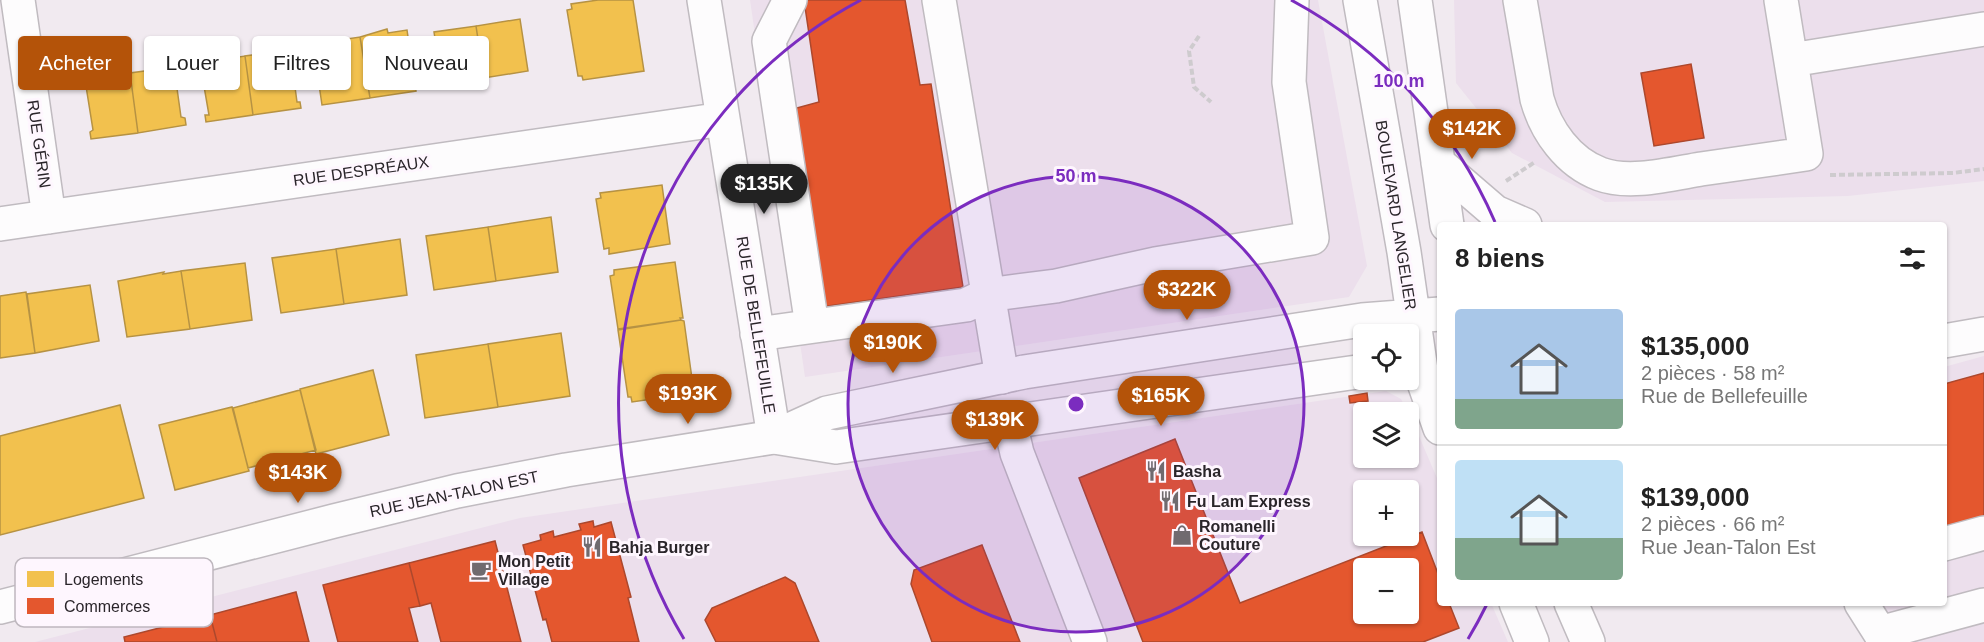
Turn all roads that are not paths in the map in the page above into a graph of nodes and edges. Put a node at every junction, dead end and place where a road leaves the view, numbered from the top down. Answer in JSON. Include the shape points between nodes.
{"nodes":[{"id":1,"x":18,"y":0,"type":"edge"},
{"id":2,"x":704,"y":0,"type":"edge"},
{"id":3,"x":789,"y":0,"type":"edge"},
{"id":4,"x":939,"y":0,"type":"edge"},
{"id":5,"x":1360,"y":0,"type":"edge"},
{"id":6,"x":1415,"y":0,"type":"edge"},
{"id":7,"x":1520,"y":0,"type":"edge"},
{"id":8,"x":1781,"y":0,"type":"edge"},
{"id":9,"x":1283,"y":10,"type":"edge"},
{"id":10,"x":1984,"y":29,"type":"edge"},
{"id":11,"x":1791,"y":60,"type":"junction"},
{"id":12,"x":723,"y":119,"type":"junction"},
{"id":13,"x":1437,"y":163,"type":"junction"},
{"id":14,"x":49,"y":217,"type":"junction"},
{"id":15,"x":1447,"y":222,"type":"edge"},
{"id":16,"x":1518,"y":222,"type":"edge"},
{"id":17,"x":0,"y":224,"type":"edge"},
{"id":18,"x":987,"y":295,"type":"junction"},
{"id":19,"x":1426,"y":315,"type":"edge"},
{"id":20,"x":812,"y":326,"type":"junction"},
{"id":21,"x":1984,"y":333,"type":"edge"},
{"id":22,"x":757,"y":334,"type":"junction"},
{"id":23,"x":1947,"y":340,"type":"edge"},
{"id":24,"x":1423,"y":363,"type":"edge"},
{"id":25,"x":1353,"y":373,"type":"edge"},
{"id":26,"x":1002,"y":377,"type":"junction"},
{"id":27,"x":1437,"y":421,"type":"edge"},
{"id":28,"x":1010,"y":423,"type":"junction"},
{"id":29,"x":774,"y":437,"type":"junction"},
{"id":30,"x":1984,"y":533,"type":"edge"},
{"id":31,"x":1947,"y":543,"type":"edge"},
{"id":32,"x":192,"y":558,"type":"edge"},
{"id":33,"x":15,"y":604,"type":"edge"},
{"id":34,"x":1984,"y":605,"type":"edge"},
{"id":35,"x":1517,"y":606,"type":"edge"},
{"id":36,"x":1572,"y":606,"type":"edge"},
{"id":37,"x":1863,"y":606,"type":"edge"},
{"id":38,"x":0,"y":608,"type":"edge"},
{"id":39,"x":1527,"y":640,"type":"edge"},
{"id":40,"x":1090,"y":642,"type":"edge"},
{"id":41,"x":1588,"y":642,"type":"edge"}],
"edges":[{"from":1,"to":14,"type":"main road","name":"RUE GÉRIN"},
{"from":2,"to":12,"type":"main road","name":"RUE DE BELLEFEUILLE"},
{"from":3,"to":20,"type":"main road","via":[[769,41]]},
{"from":4,"to":18,"type":"main road"},
{"from":5,"to":19,"type":"main road","name":"BOULEVARD LANGELIER","via":[[1404,252]]},
{"from":6,"to":13,"type":"main road"},
{"from":7,"to":11,"type":"main road","via":[[1542,115],[1562,147],[1602,175],[1645,178],[1806,154]]},
{"from":8,"to":11,"type":"main road"},
{"from":9,"to":18,"type":"main road","via":[[1289,82],[1312,238],[1155,264],[1056,286]]},
{"from":10,"to":11,"type":"main road"},
{"from":12,"to":14,"type":"main road","name":"RUE DESPRÉAUX"},
{"from":12,"to":22,"type":"main road","name":"RUE DE BELLEFEUILLE"},
{"from":13,"to":15,"type":"main road"},
{"from":13,"to":16,"type":"main road","via":[[1495,212]]},
{"from":14,"to":17,"type":"main road","name":"RUE DESPRÉAUX"},
{"from":18,"to":20,"type":"main road","via":[[966,305]]},
{"from":18,"to":26,"type":"main road"},
{"from":19,"to":24,"type":"main road","name":"BOULEVARD LANGELIER"},
{"from":19,"to":26,"type":"main road","name":"RUE JEAN-TALON EST","via":[[1362,320]]},
{"from":20,"to":22,"type":"main road"},
{"from":21,"to":23,"type":"main road"},
{"from":22,"to":29,"type":"main road","name":"RUE DE BELLEFEUILLE"},
{"from":24,"to":27,"type":"main road","name":"BOULEVARD LANGELIER","via":[[1426,394]]},
{"from":25,"to":28,"type":"main road","name":"RUE JEAN-TALON EST"},
{"from":26,"to":29,"type":"main road","name":"RUE JEAN-TALON EST","via":[[828,413]]},
{"from":28,"to":29,"type":"main road","name":"RUE JEAN-TALON EST","via":[[836,447]]},
{"from":28,"to":40,"type":"main road","via":[[1017,453]]},
{"from":29,"to":32,"type":"main road","name":"RUE JEAN-TALON EST","via":[[457,491]]},
{"from":30,"to":31,"type":"main road"},
{"from":33,"to":38,"type":"main road","name":"RUE JEAN-TALON EST"},
{"from":34,"to":37,"type":"main road","via":[[1880,633]]},
{"from":35,"to":39,"type":"main road"},
{"from":36,"to":41,"type":"main road"}]}
